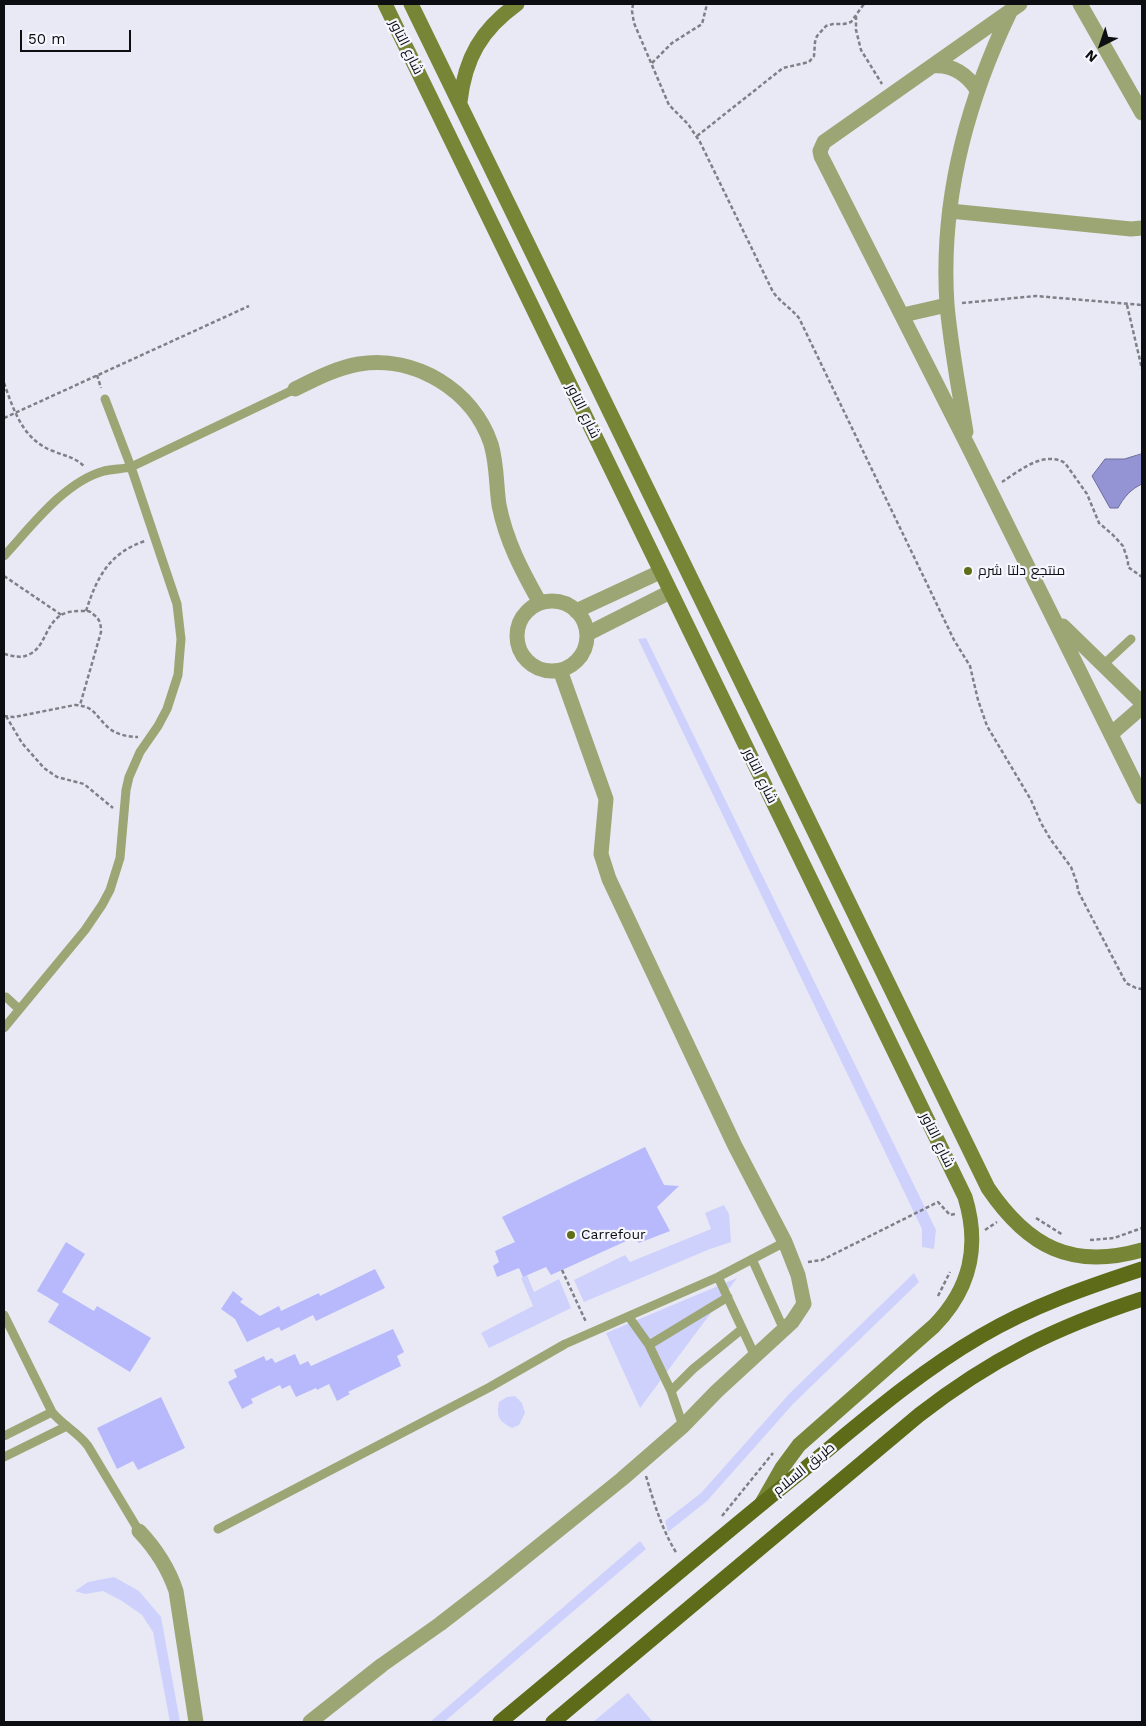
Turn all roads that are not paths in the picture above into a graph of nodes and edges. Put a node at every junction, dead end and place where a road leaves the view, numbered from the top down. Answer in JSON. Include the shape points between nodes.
{"nodes":[{"id":1,"x":385,"y":4,"type":"edge"},
{"id":2,"x":411,"y":4,"type":"edge"},
{"id":3,"x":517,"y":4,"type":"edge"},
{"id":4,"x":1080,"y":4,"type":"edge"},
{"id":5,"x":1016,"y":7,"type":"edge"},
{"id":6,"x":932,"y":66,"type":"junction"},
{"id":7,"x":977,"y":90,"type":"junction"},
{"id":8,"x":460,"y":102,"type":"junction"},
{"id":9,"x":1142,"y":113,"type":"edge"},
{"id":10,"x":950,"y":211,"type":"junction"},
{"id":11,"x":1142,"y":228,"type":"edge"},
{"id":12,"x":948,"y":305,"type":"junction"},
{"id":13,"x":903,"y":315,"type":"junction"},
{"id":14,"x":591,"y":372,"type":"junction"},
{"id":15,"x":568,"y":381,"type":"junction"},
{"id":16,"x":295,"y":389,"type":"joint"},
{"id":17,"x":105,"y":399,"type":"dead end"},
{"id":18,"x":969,"y":448,"type":"junction"},
{"id":19,"x":132,"y":467,"type":"junction"},
{"id":20,"x":4,"y":556,"type":"edge"},
{"id":21,"x":660,"y":572,"type":"junction"},
{"id":22,"x":670,"y":592,"type":"junction"},
{"id":23,"x":540,"y":603,"type":"junction"},
{"id":24,"x":576,"y":610,"type":"junction"},
{"id":25,"x":1054,"y":618,"type":"junction"},
{"id":26,"x":587,"y":634,"type":"junction"},
{"id":27,"x":1131,"y":639,"type":"dead end"},
{"id":28,"x":1103,"y":665,"type":"junction"},
{"id":29,"x":560,"y":670,"type":"junction"},
{"id":30,"x":1142,"y":703,"type":"edge"},
{"id":31,"x":1142,"y":707,"type":"edge"},
{"id":32,"x":1111,"y":734,"type":"junction"},
{"id":33,"x":1142,"y":797,"type":"edge"},
{"id":34,"x":6,"y":997,"type":"dead end"},
{"id":35,"x":20,"y":1009,"type":"junction"},
{"id":36,"x":4,"y":1028,"type":"edge"},
{"id":37,"x":969,"y":1149,"type":"junction"},
{"id":38,"x":947,"y":1159,"type":"junction"},
{"id":39,"x":785,"y":1242,"type":"junction"},
{"id":40,"x":1142,"y":1250,"type":"edge"},
{"id":41,"x":752,"y":1259,"type":"junction"},
{"id":42,"x":1142,"y":1269,"type":"edge"},
{"id":43,"x":718,"y":1277,"type":"junction"},
{"id":44,"x":728,"y":1297,"type":"junction"},
{"id":45,"x":1142,"y":1299,"type":"edge"},
{"id":46,"x":4,"y":1315,"type":"edge"},
{"id":47,"x":629,"y":1317,"type":"junction"},
{"id":48,"x":742,"y":1329,"type":"junction"},
{"id":49,"x":784,"y":1330,"type":"junction"},
{"id":50,"x":649,"y":1346,"type":"junction"},
{"id":51,"x":755,"y":1356,"type":"junction"},
{"id":52,"x":671,"y":1391,"type":"junction"},
{"id":53,"x":52,"y":1412,"type":"junction"},
{"id":54,"x":67,"y":1426,"type":"junction"},
{"id":55,"x":683,"y":1426,"type":"junction"},
{"id":56,"x":4,"y":1436,"type":"edge"},
{"id":57,"x":4,"y":1457,"type":"edge"},
{"id":58,"x":762,"y":1503,"type":"junction"},
{"id":59,"x":218,"y":1529,"type":"dead end"},
{"id":60,"x":139,"y":1531,"type":"joint"},
{"id":61,"x":196,"y":1722,"type":"edge"},
{"id":62,"x":310,"y":1722,"type":"edge"},
{"id":63,"x":500,"y":1722,"type":"edge"},
{"id":64,"x":553,"y":1722,"type":"edge"}],
"edges":[{"from":1,"to":15,"type":"main road","name":"شارع التاور"},
{"from":2,"to":8,"type":"main road","name":"شارع التاور"},
{"from":3,"to":8,"type":"main road","via":[[499,18],[475,48],[467,65]]},
{"from":4,"to":9,"type":"street"},
{"from":5,"to":6,"type":"street"},
{"from":5,"to":7,"type":"street","via":[[992,49]]},
{"from":6,"to":7,"type":"street","via":[[948,66],[962,72]]},
{"from":6,"to":13,"type":"street","via":[[824,142],[820,150]]},
{"from":7,"to":10,"type":"street","via":[[963,138]]},
{"from":8,"to":14,"type":"main road","name":"شارع التاور"},
{"from":10,"to":11,"type":"street"},
{"from":10,"to":12,"type":"street"},
{"from":12,"to":13,"type":"street"},
{"from":12,"to":18,"type":"street"},
{"from":13,"to":18,"type":"street"},
{"from":14,"to":15,"type":"main road"},
{"from":14,"to":37,"type":"main road","name":"شارع التاور"},
{"from":15,"to":21,"type":"main road","name":"شارع التاور"},
{"from":16,"to":19,"type":"lane"},
{"from":16,"to":23,"type":"street","via":[[345,368],[374,363],[412,368],[458,394],[478,418],[491,444],[508,540]]},
{"from":17,"to":19,"type":"lane"},
{"from":18,"to":25,"type":"street"},
{"from":19,"to":20,"type":"lane","via":[[105,471],[67,491]]},
{"from":19,"to":35,"type":"lane","via":[[178,604],[180,657],[173,692],[129,777],[120,858],[102,905]]},
{"from":21,"to":22,"type":"main road","name":"شارع التاور"},
{"from":21,"to":24,"type":"street"},
{"from":22,"to":26,"type":"street"},
{"from":22,"to":38,"type":"main road","name":"شارع التاور"},
{"from":23,"to":24,"type":"street","via":[[559,602]]},
{"from":23,"to":29,"type":"street","via":[[522,617],[517,640],[527,661],[548,671]]},
{"from":24,"to":26,"type":"street","via":[[582,617]]},
{"from":25,"to":28,"type":"street"},
{"from":25,"to":32,"type":"street"},
{"from":26,"to":29,"type":"street","via":[[578,660]]},
{"from":27,"to":28,"type":"lane"},
{"from":28,"to":30,"type":"street"},
{"from":29,"to":39,"type":"street","via":[[606,799],[602,854],[609,879]]},
{"from":31,"to":32,"type":"street"},
{"from":32,"to":33,"type":"street"},
{"from":34,"to":35,"type":"lane"},
{"from":35,"to":36,"type":"lane"},
{"from":37,"to":38,"type":"main road"},
{"from":37,"to":40,"type":"main road","name":"شارع التاور","via":[[997,1201],[1020,1225],[1049,1247],[1093,1258],[1124,1256]]},
{"from":38,"to":58,"type":"main road","name":"شارع التاور","via":[[965,1197],[972,1232],[971,1254],[964,1281],[952,1305],[934,1326],[799,1445]]},
{"from":39,"to":41,"type":"lane"},
{"from":39,"to":49,"type":"street","via":[[802,1288],[804,1304]]},
{"from":41,"to":43,"type":"lane"},
{"from":41,"to":49,"type":"lane"},
{"from":42,"to":58,"type":"main road","name":"طريق السلام","via":[[1040,1306],[954,1352]]},
{"from":43,"to":44,"type":"lane"},
{"from":43,"to":47,"type":"lane"},
{"from":44,"to":48,"type":"lane"},
{"from":44,"to":50,"type":"lane"},
{"from":45,"to":64,"type":"main road","via":[[1078,1321],[1029,1344],[943,1396]]},
{"from":46,"to":53,"type":"lane"},
{"from":47,"to":50,"type":"lane"},
{"from":47,"to":59,"type":"lane","via":[[565,1344],[490,1387]]},
{"from":48,"to":51,"type":"lane"},
{"from":48,"to":52,"type":"lane"},
{"from":49,"to":51,"type":"street"},
{"from":50,"to":52,"type":"lane"},
{"from":51,"to":55,"type":"street"},
{"from":52,"to":55,"type":"lane"},
{"from":53,"to":54,"type":"lane"},
{"from":53,"to":56,"type":"lane"},
{"from":54,"to":57,"type":"lane"},
{"from":54,"to":60,"type":"lane","via":[[88,1446]]},
{"from":55,"to":62,"type":"street","via":[[512,1568]]},
{"from":58,"to":63,"type":"main road","name":"طريق السلام"},
{"from":60,"to":61,"type":"street","via":[[153,1546],[176,1591]]}]}
